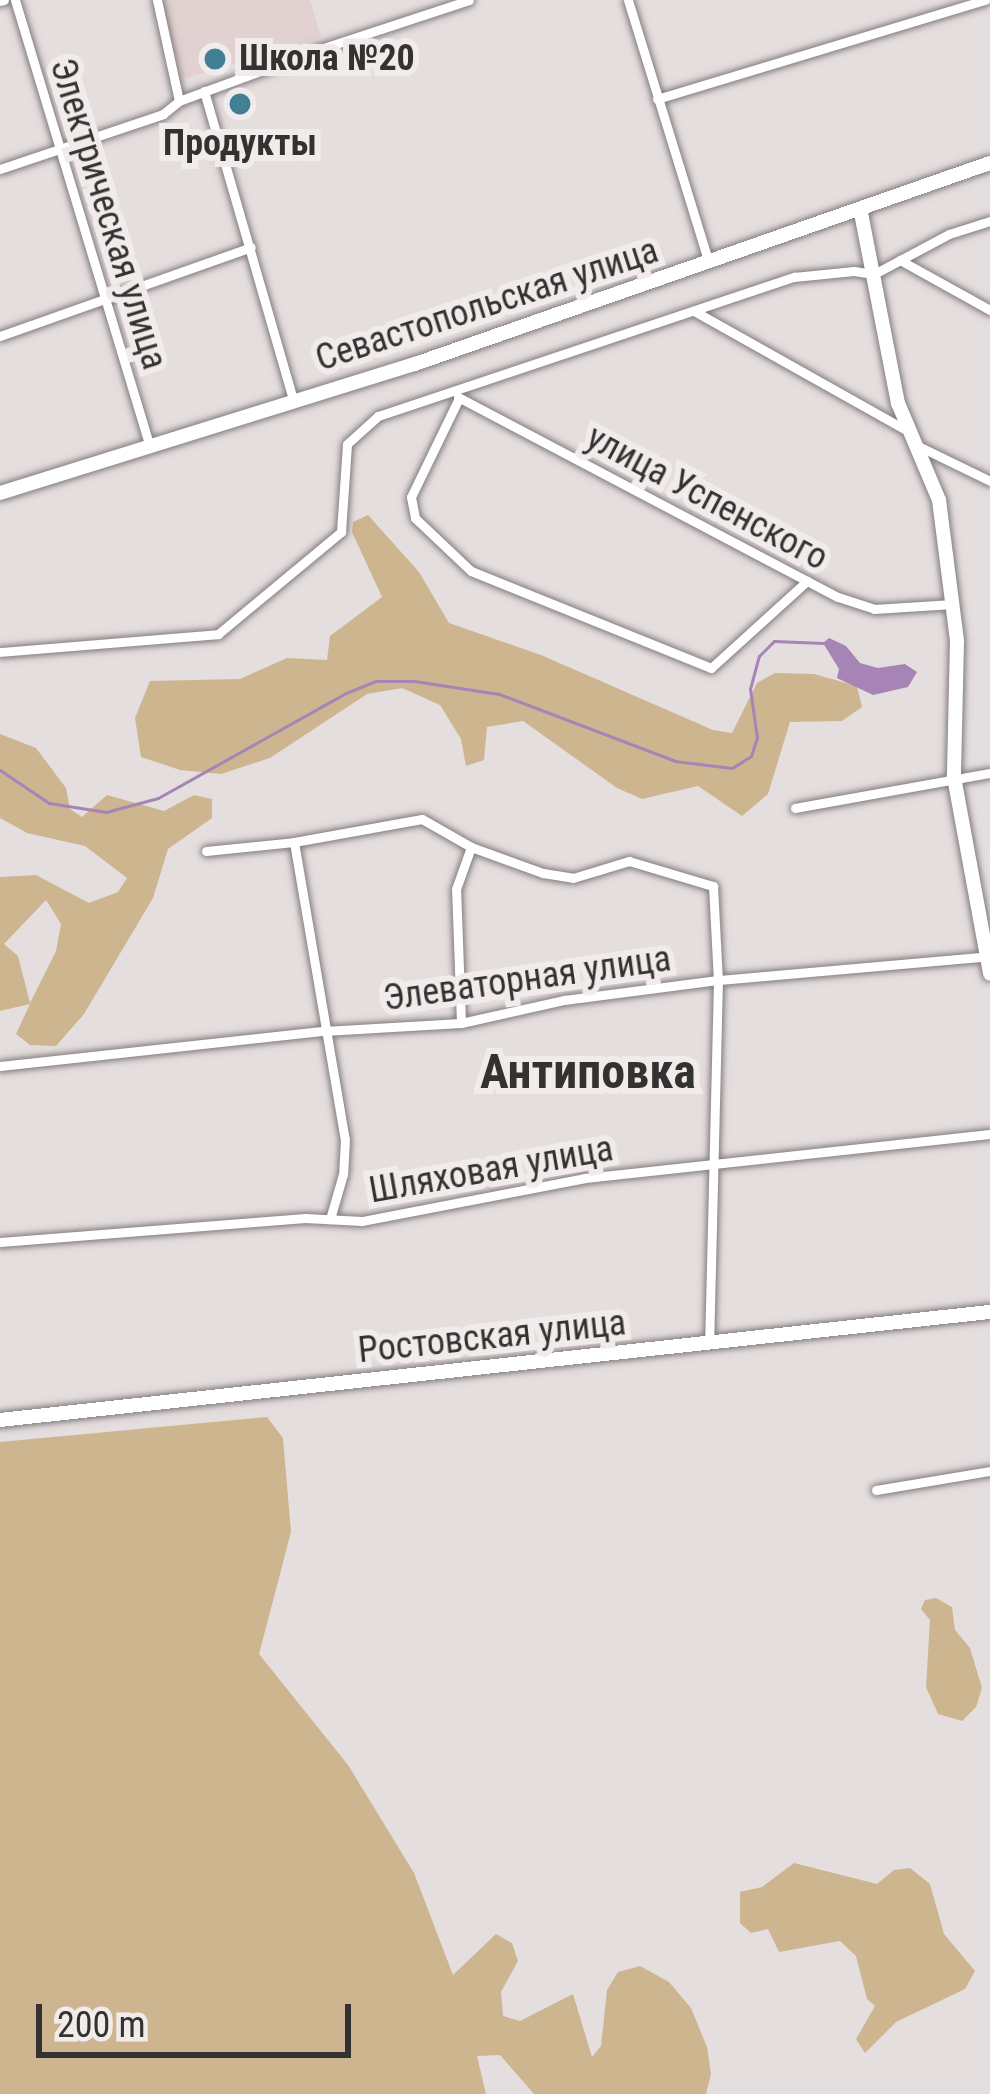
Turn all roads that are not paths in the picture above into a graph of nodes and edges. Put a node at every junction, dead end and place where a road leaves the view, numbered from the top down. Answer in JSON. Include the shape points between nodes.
{"nodes":[{"id":1,"x":15,"y":0,"type":"edge"},
{"id":2,"x":157,"y":0,"type":"edge"},
{"id":3,"x":469,"y":0,"type":"edge"},
{"id":4,"x":628,"y":0,"type":"edge"},
{"id":5,"x":985,"y":0,"type":"edge"},
{"id":6,"x":204,"y":91,"type":"junction"},
{"id":7,"x":657,"y":99,"type":"junction"},
{"id":8,"x":179,"y":100,"type":"junction"},
{"id":9,"x":60,"y":149,"type":"junction"},
{"id":10,"x":990,"y":164,"type":"edge"},
{"id":11,"x":0,"y":170,"type":"edge"},
{"id":12,"x":860,"y":213,"type":"junction"},
{"id":13,"x":990,"y":221,"type":"edge"},
{"id":14,"x":251,"y":247,"type":"junction"},
{"id":15,"x":900,"y":260,"type":"junction"},
{"id":16,"x":709,"y":263,"type":"junction"},
{"id":17,"x":874,"y":274,"type":"junction"},
{"id":18,"x":107,"y":301,"type":"junction"},
{"id":19,"x":990,"y":310,"type":"edge"},
{"id":20,"x":694,"y":311,"type":"junction"},
{"id":21,"x":0,"y":336,"type":"edge"},
{"id":22,"x":448,"y":392,"type":"junction"},
{"id":23,"x":459,"y":398,"type":"junction"},
{"id":24,"x":293,"y":400,"type":"junction"},
{"id":25,"x":912,"y":438,"type":"junction"},
{"id":26,"x":149,"y":443,"type":"junction"},
{"id":27,"x":990,"y":481,"type":"edge"},
{"id":28,"x":0,"y":493,"type":"edge"},
{"id":29,"x":807,"y":580,"type":"junction"},
{"id":30,"x":953,"y":604,"type":"junction"},
{"id":31,"x":0,"y":652,"type":"edge"},
{"id":32,"x":990,"y":772,"type":"edge"},
{"id":33,"x":954,"y":777,"type":"junction"},
{"id":34,"x":795,"y":808,"type":"dead end"},
{"id":35,"x":294,"y":842,"type":"junction"},
{"id":36,"x":471,"y":847,"type":"junction"},
{"id":37,"x":206,"y":851,"type":"dead end"},
{"id":38,"x":988,"y":957,"type":"edge"},
{"id":39,"x":990,"y":974,"type":"edge"},
{"id":40,"x":718,"y":980,"type":"junction"},
{"id":41,"x":461,"y":1023,"type":"junction"},
{"id":42,"x":324,"y":1030,"type":"junction"},
{"id":43,"x":0,"y":1066,"type":"edge"},
{"id":44,"x":990,"y":1134,"type":"edge"},
{"id":45,"x":715,"y":1166,"type":"junction"},
{"id":46,"x":330,"y":1219,"type":"junction"},
{"id":47,"x":0,"y":1242,"type":"edge"},
{"id":48,"x":990,"y":1312,"type":"edge"},
{"id":49,"x":709,"y":1343,"type":"junction"},
{"id":50,"x":0,"y":1420,"type":"edge"},
{"id":51,"x":990,"y":1471,"type":"edge"},
{"id":52,"x":876,"y":1490,"type":"dead end"}],
"edges":[{"from":1,"to":9,"type":"street","name":"Электрическая улица"},
{"from":2,"to":8,"type":"street"},
{"from":3,"to":6,"type":"street"},
{"from":4,"to":7,"type":"street"},
{"from":5,"to":7,"type":"street"},
{"from":6,"to":8,"type":"street"},
{"from":6,"to":14,"type":"street"},
{"from":7,"to":16,"type":"street"},
{"from":8,"to":9,"type":"street","via":[[163,114]]},
{"from":9,"to":11,"type":"street"},
{"from":9,"to":18,"type":"street","name":"Электрическая улица"},
{"from":10,"to":12,"type":"street","name":"Севастопольская улица"},
{"from":12,"to":16,"type":"street","name":"Севастопольская улица"},
{"from":12,"to":17,"type":"street"},
{"from":13,"to":15,"type":"street"},
{"from":14,"to":18,"type":"street"},
{"from":14,"to":24,"type":"street"},
{"from":15,"to":17,"type":"street"},
{"from":15,"to":19,"type":"street"},
{"from":16,"to":24,"type":"street","name":"Севастопольская улица"},
{"from":17,"to":20,"type":"street","via":[[794,278]]},
{"from":17,"to":25,"type":"street"},
{"from":18,"to":21,"type":"street"},
{"from":18,"to":26,"type":"street","name":"Электрическая улица"},
{"from":20,"to":22,"type":"street"},
{"from":20,"to":25,"type":"street"},
{"from":22,"to":23,"type":"street","name":"улица Успенского"},
{"from":22,"to":31,"type":"street","via":[[378,416],[351,435],[341,532],[218,634]]},
{"from":23,"to":29,"type":"street","name":"улица Успенского"},
{"from":23,"to":29,"type":"street","via":[[411,497],[416,518],[471,572],[711,668]]},
{"from":24,"to":26,"type":"street","name":"Севастопольская улица"},
{"from":25,"to":27,"type":"street"},
{"from":25,"to":30,"type":"street","via":[[939,500]]},
{"from":26,"to":28,"type":"street","name":"Севастопольская улица"},
{"from":29,"to":30,"type":"street","name":"улица Успенского","via":[[874,609]]},
{"from":30,"to":33,"type":"street"},
{"from":32,"to":33,"type":"street"},
{"from":33,"to":34,"type":"street"},
{"from":33,"to":38,"type":"street"},
{"from":35,"to":36,"type":"street","via":[[414,819]]},
{"from":35,"to":37,"type":"street"},
{"from":35,"to":42,"type":"street"},
{"from":36,"to":40,"type":"street","via":[[543,874],[573,878],[629,861],[706,880],[715,892]]},
{"from":36,"to":41,"type":"street","via":[[456,889]]},
{"from":38,"to":39,"type":"street"},
{"from":38,"to":40,"type":"street","name":"Элеваторная улица"},
{"from":40,"to":41,"type":"street","name":"Элеваторная улица"},
{"from":40,"to":45,"type":"street"},
{"from":41,"to":42,"type":"street","name":"Элеваторная улица"},
{"from":42,"to":43,"type":"street","name":"Элеваторная улица"},
{"from":42,"to":46,"type":"street","via":[[345,1139]]},
{"from":44,"to":45,"type":"street","name":"Шляховая улица"},
{"from":45,"to":46,"type":"street","name":"Шляховая улица","via":[[586,1178],[392,1217]]},
{"from":45,"to":49,"type":"street"},
{"from":46,"to":47,"type":"street","name":"Шляховая улица"},
{"from":48,"to":49,"type":"street","name":"Ростовская улица"},
{"from":49,"to":50,"type":"street","name":"Ростовская улица"},
{"from":51,"to":52,"type":"street"}]}
